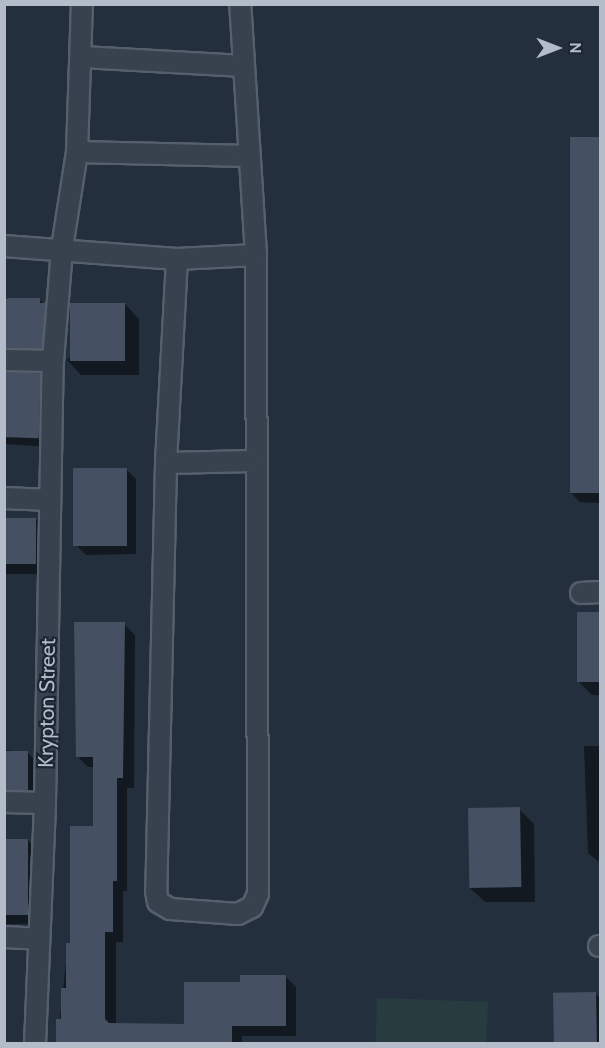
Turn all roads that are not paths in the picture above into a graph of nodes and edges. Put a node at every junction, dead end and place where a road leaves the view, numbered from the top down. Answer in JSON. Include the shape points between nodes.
{"nodes":[{"id":1,"x":82,"y":4,"type":"edge"},
{"id":2,"x":240,"y":4,"type":"edge"},
{"id":3,"x":83,"y":57,"type":"junction"},
{"id":4,"x":243,"y":66,"type":"junction"},
{"id":5,"x":76,"y":152,"type":"junction"},
{"id":6,"x":249,"y":156,"type":"junction"},
{"id":7,"x":4,"y":246,"type":"edge"},
{"id":8,"x":62,"y":248,"type":"junction"},
{"id":9,"x":256,"y":255,"type":"junction"},
{"id":10,"x":177,"y":259,"type":"junction"},
{"id":11,"x":4,"y":360,"type":"edge"},
{"id":12,"x":52,"y":362,"type":"junction"},
{"id":13,"x":254,"y":461,"type":"junction"},
{"id":14,"x":165,"y":463,"type":"junction"},
{"id":15,"x":4,"y":498,"type":"edge"},
{"id":16,"x":50,"y":500,"type":"junction"},
{"id":17,"x":4,"y":802,"type":"edge"},
{"id":18,"x":45,"y":803,"type":"junction"},
{"id":19,"x":4,"y":937,"type":"edge"},
{"id":20,"x":39,"y":939,"type":"junction"},
{"id":21,"x":35,"y":1044,"type":"edge"}],
"edges":[{"from":1,"to":3,"type":"street","name":"Krypton Street"},
{"from":2,"to":4,"type":"street"},
{"from":3,"to":4,"type":"street"},
{"from":3,"to":5,"type":"street","name":"Krypton Street"},
{"from":4,"to":6,"type":"street"},
{"from":5,"to":6,"type":"street"},
{"from":5,"to":8,"type":"street","name":"Krypton Street"},
{"from":6,"to":9,"type":"street"},
{"from":7,"to":8,"type":"street"},
{"from":8,"to":10,"type":"street"},
{"from":8,"to":12,"type":"street","name":"Krypton Street"},
{"from":9,"to":10,"type":"street"},
{"from":9,"to":13,"type":"street"},
{"from":10,"to":14,"type":"street"},
{"from":11,"to":12,"type":"street"},
{"from":12,"to":16,"type":"street","name":"Krypton Street"},
{"from":13,"to":14,"type":"street"},
{"from":13,"to":14,"type":"street","via":[[258,894],[252,907],[238,914],[170,909],[159,902],[156,891]]},
{"from":15,"to":16,"type":"street"},
{"from":16,"to":18,"type":"street","name":"Krypton Street"},
{"from":17,"to":18,"type":"street"},
{"from":18,"to":20,"type":"street","name":"Krypton Street"},
{"from":19,"to":20,"type":"street"},
{"from":20,"to":21,"type":"street","name":"Krypton Street"}]}
